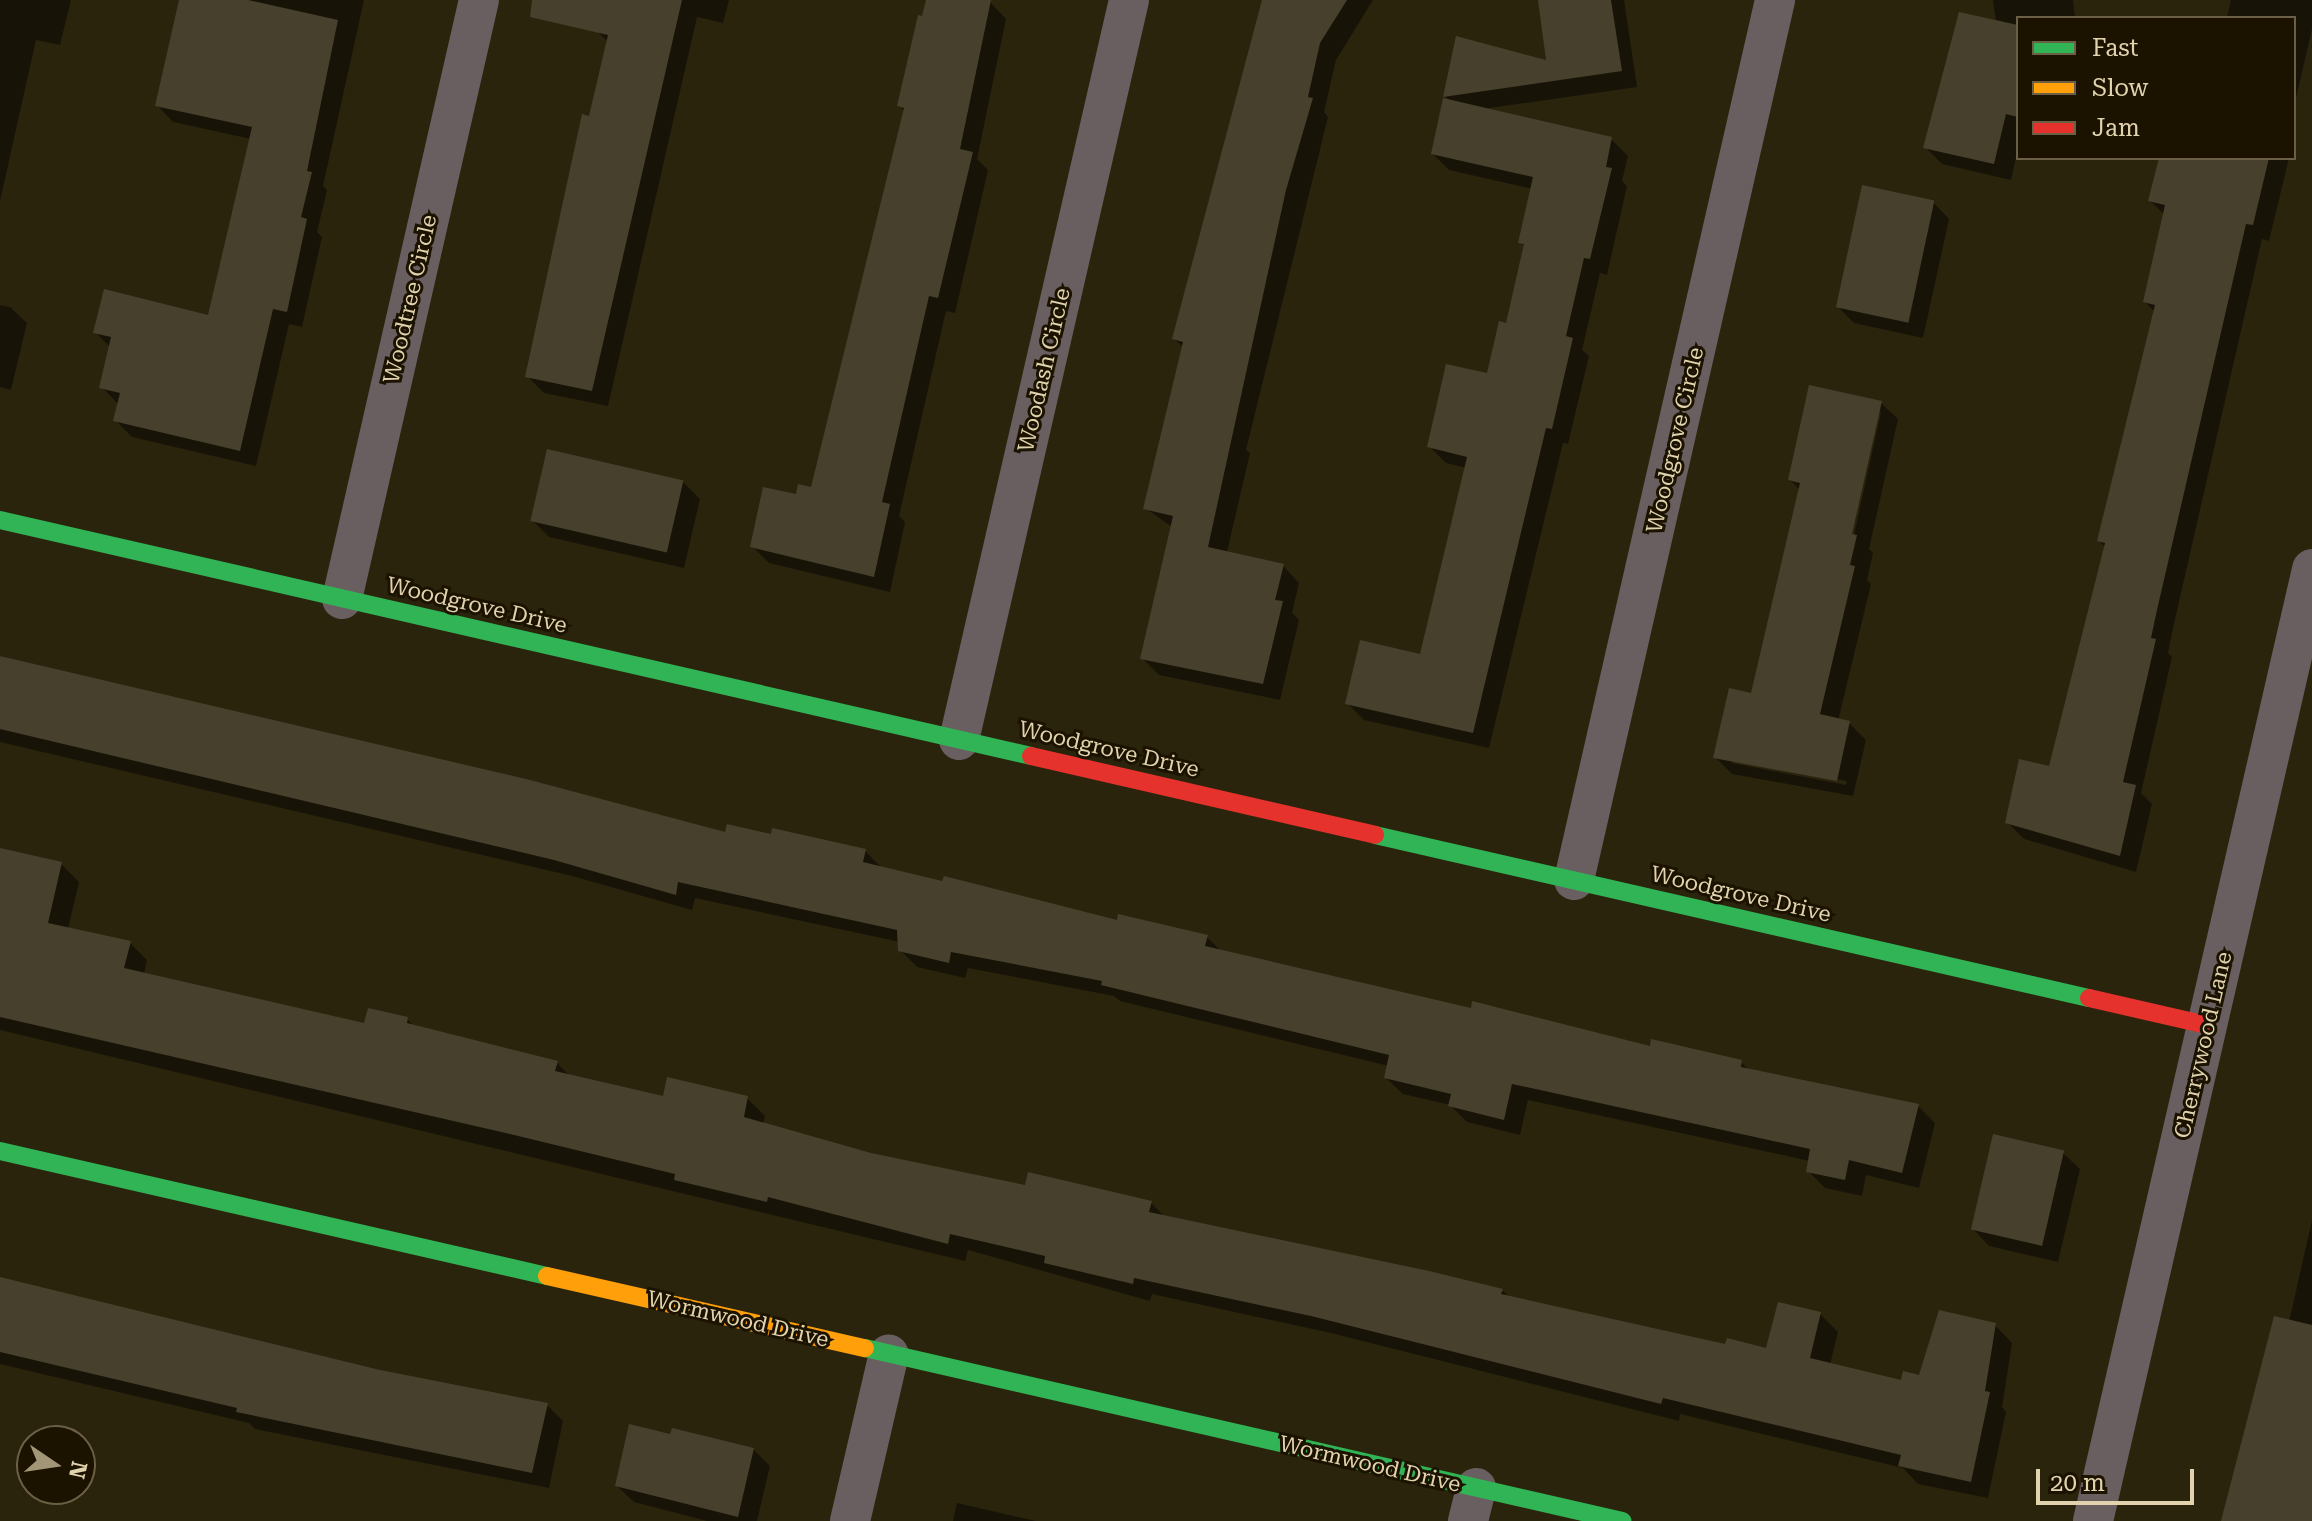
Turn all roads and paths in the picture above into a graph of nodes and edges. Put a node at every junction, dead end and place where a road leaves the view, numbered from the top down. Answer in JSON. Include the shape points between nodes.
{"nodes":[{"id":1,"x":479,"y":0,"type":"edge"},
{"id":2,"x":1129,"y":0,"type":"edge"},
{"id":3,"x":1775,"y":0,"type":"edge"},
{"id":4,"x":0,"y":520,"type":"edge"},
{"id":5,"x":2312,"y":569,"type":"edge"},
{"id":6,"x":342,"y":599,"type":"junction"},
{"id":7,"x":959,"y":740,"type":"junction"},
{"id":8,"x":1574,"y":880,"type":"junction"},
{"id":9,"x":2207,"y":1025,"type":"junction"},
{"id":10,"x":0,"y":1151,"type":"edge"},
{"id":11,"x":889,"y":1354,"type":"junction"},
{"id":12,"x":1472,"y":1504,"type":"edge"},
{"id":13,"x":850,"y":1521,"type":"edge"},
{"id":14,"x":1622,"y":1521,"type":"edge"},
{"id":15,"x":2093,"y":1521,"type":"edge"}],
"edges":[{"from":1,"to":6,"type":"street","name":"Woodtree Circle"},
{"from":2,"to":7,"type":"street","name":"Woodash Circle"},
{"from":3,"to":8,"type":"street","name":"Woodgrove Circle"},
{"from":4,"to":6,"type":"street","name":"Woodgrove Drive"},
{"from":5,"to":9,"type":"street","name":"Cherrywood Lane"},
{"from":6,"to":7,"type":"street","name":"Woodgrove Drive"},
{"from":7,"to":8,"type":"street","name":"Woodgrove Drive"},
{"from":8,"to":9,"type":"street","name":"Woodgrove Drive"},
{"from":9,"to":15,"type":"street","name":"Cherrywood Lane"},
{"from":10,"to":11,"type":"street","name":"Wormwood Drive"},
{"from":11,"to":12,"type":"street","name":"Wormwood Drive"},
{"from":11,"to":13,"type":"street"},
{"from":12,"to":14,"type":"street","name":"Wormwood Drive"}]}
